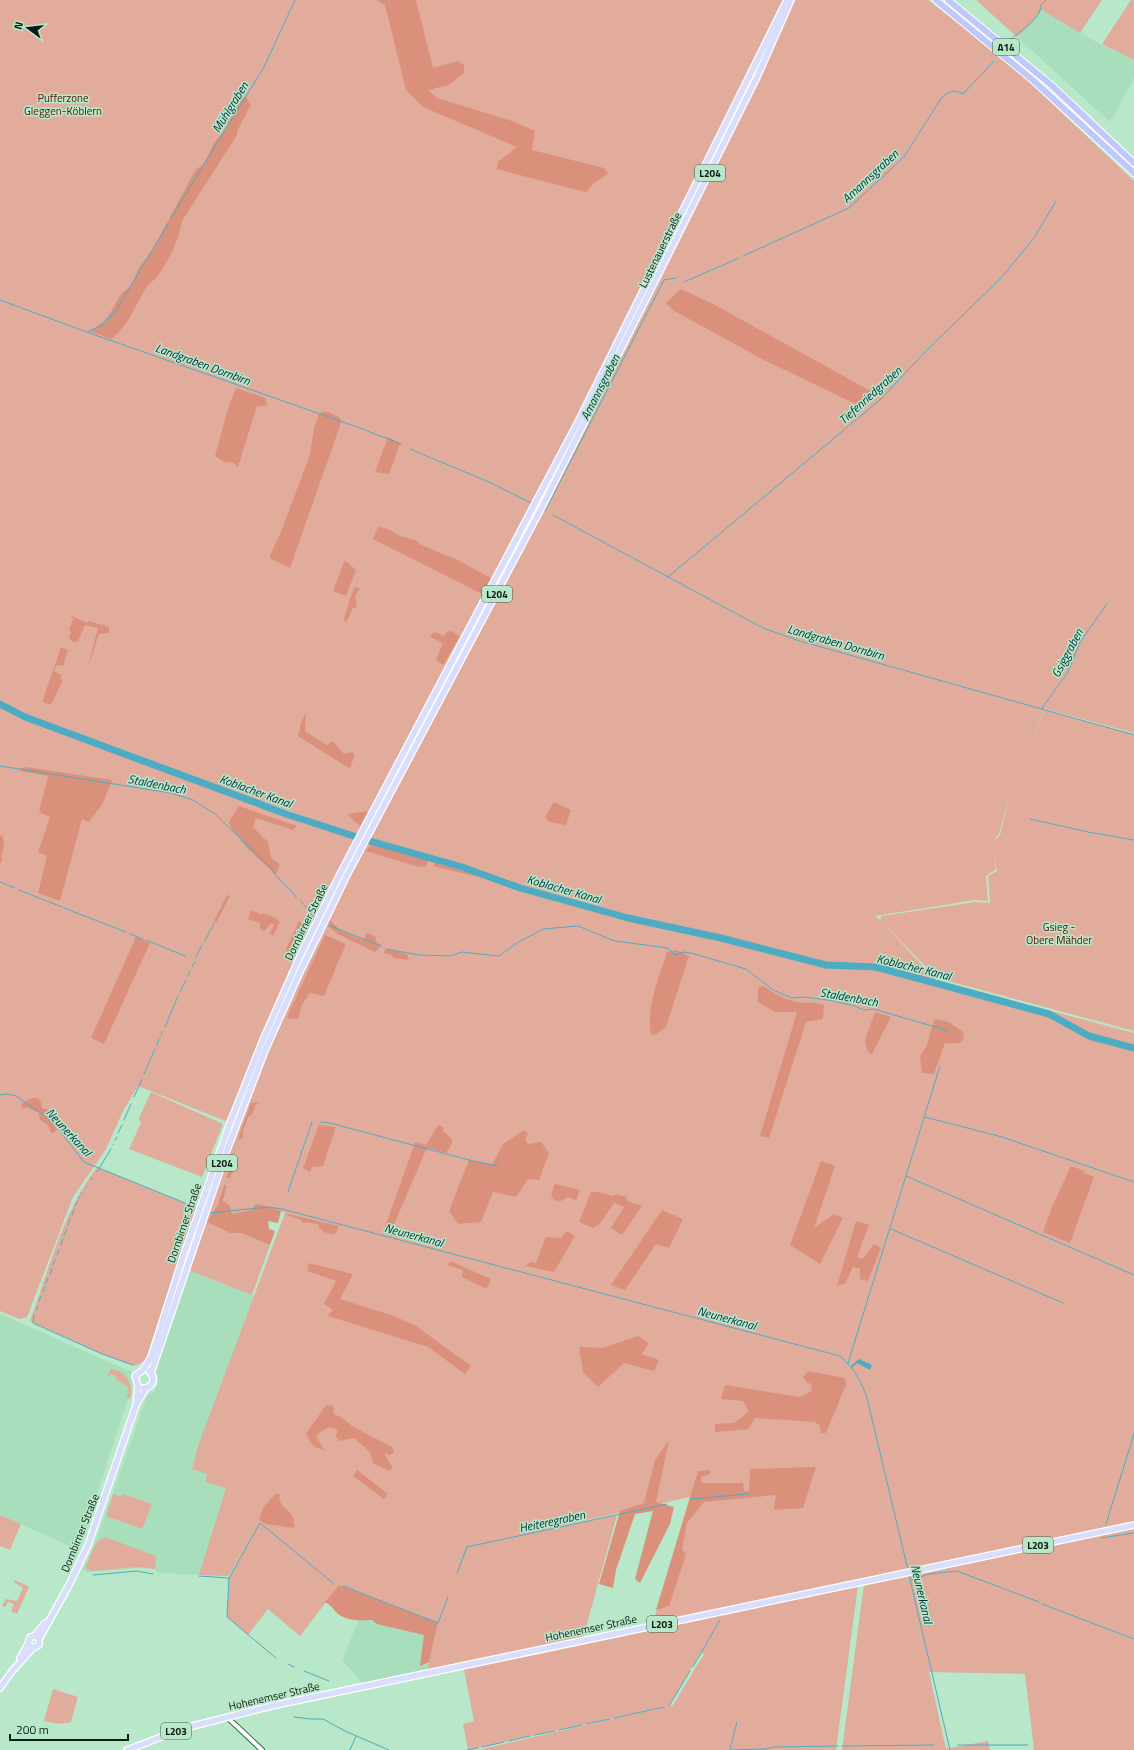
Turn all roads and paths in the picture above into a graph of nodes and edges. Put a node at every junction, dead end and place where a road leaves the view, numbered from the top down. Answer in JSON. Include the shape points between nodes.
{"nodes":[{"id":1,"x":786,"y":0,"type":"edge"},
{"id":2,"x":793,"y":0,"type":"edge"},
{"id":3,"x":936,"y":0,"type":"edge"},
{"id":4,"x":948,"y":0,"type":"edge"},
{"id":5,"x":955,"y":0,"type":"edge"},
{"id":6,"x":786,"y":9,"type":"junction"},
{"id":7,"x":961,"y":10,"type":"junction"},
{"id":8,"x":1134,"y":162,"type":"edge"},
{"id":9,"x":1134,"y":173,"type":"edge"},
{"id":10,"x":536,"y":504,"type":"joint"},
{"id":11,"x":542,"y":507,"type":"joint"},
{"id":12,"x":370,"y":825,"type":"junction"},
{"id":13,"x":143,"y":1370,"type":"junction"},
{"id":14,"x":151,"y":1373,"type":"junction"},
{"id":15,"x":138,"y":1386,"type":"junction"},
{"id":16,"x":146,"y":1388,"type":"junction"},
{"id":17,"x":136,"y":1405,"type":"junction"},
{"id":18,"x":1134,"y":1524,"type":"edge"},
{"id":19,"x":36,"y":1637,"type":"junction"},
{"id":20,"x":31,"y":1646,"type":"junction"},
{"id":21,"x":0,"y":1688,"type":"edge"},
{"id":22,"x":226,"y":1716,"type":"junction"},
{"id":23,"x":127,"y":1750,"type":"edge"},
{"id":24,"x":262,"y":1750,"type":"edge"}],
"edges":[{"from":1,"to":6,"type":"main road","name":"Lustenauerstraße","number":"L204"},
{"from":2,"to":6,"type":"main road","number":"L204"},
{"from":3,"to":9,"type":"highway","number":"A14","via":[[1010,59]]},
{"from":4,"to":7,"type":"highway","number":"A14"},
{"from":5,"to":7,"type":"highway"},
{"from":6,"to":10,"type":"main road","name":"Lustenauerstraße","number":"L204"},
{"from":6,"to":11,"type":"main road","name":"Lustenauerstraße","number":"L204","via":[[662,269]]},
{"from":7,"to":8,"type":"highway","number":"A14","via":[[1050,84]]},
{"from":10,"to":12,"type":"main road","name":"Dornbirner Straße","number":"L204"},
{"from":11,"to":12,"type":"main road","name":"Dornbirner Straße","number":"L204"},
{"from":12,"to":13,"type":"main road","name":"Dornbirner Straße","number":"L204","via":[[355,847],[312,931],[263,1040],[219,1153],[151,1357]]},
{"from":12,"to":14,"type":"main road","name":"Dornbirner Straße","number":"L204","via":[[299,974],[251,1085]]},
{"from":13,"to":14,"type":"main road"},
{"from":13,"to":15,"type":"main road","name":"Dornbirner Straße","number":"L204","via":[[135,1376]]},
{"from":14,"to":16,"type":"main road","name":"Dornbirner Straße","number":"L204","via":[[153,1383]]},
{"from":15,"to":16,"type":"main road"},
{"from":15,"to":17,"type":"main road","name":"Dornbirner Straße","number":"L204"},
{"from":16,"to":17,"type":"main road","name":"Dornbirner Straße","number":"L204"},
{"from":17,"to":19,"type":"main road","name":"Dornbirner Straße","number":"L204","via":[[88,1545],[68,1587]]},
{"from":18,"to":22,"type":"main road","name":"Hohenemser Straße","number":"L203"},
{"from":19,"to":20,"type":"main road","name":"Dornbirner Straße","number":"L204","via":[[29,1639]]},
{"from":19,"to":20,"type":"main road","name":"Dornbirner Straße","number":"L204","via":[[39,1645]]},
{"from":20,"to":21,"type":"main road","name":"Dornbirner Straße","number":"L204"},
{"from":22,"to":23,"type":"main road","name":"Hohenemser Straße","number":"L203"},
{"from":22,"to":24,"type":"street"}]}
